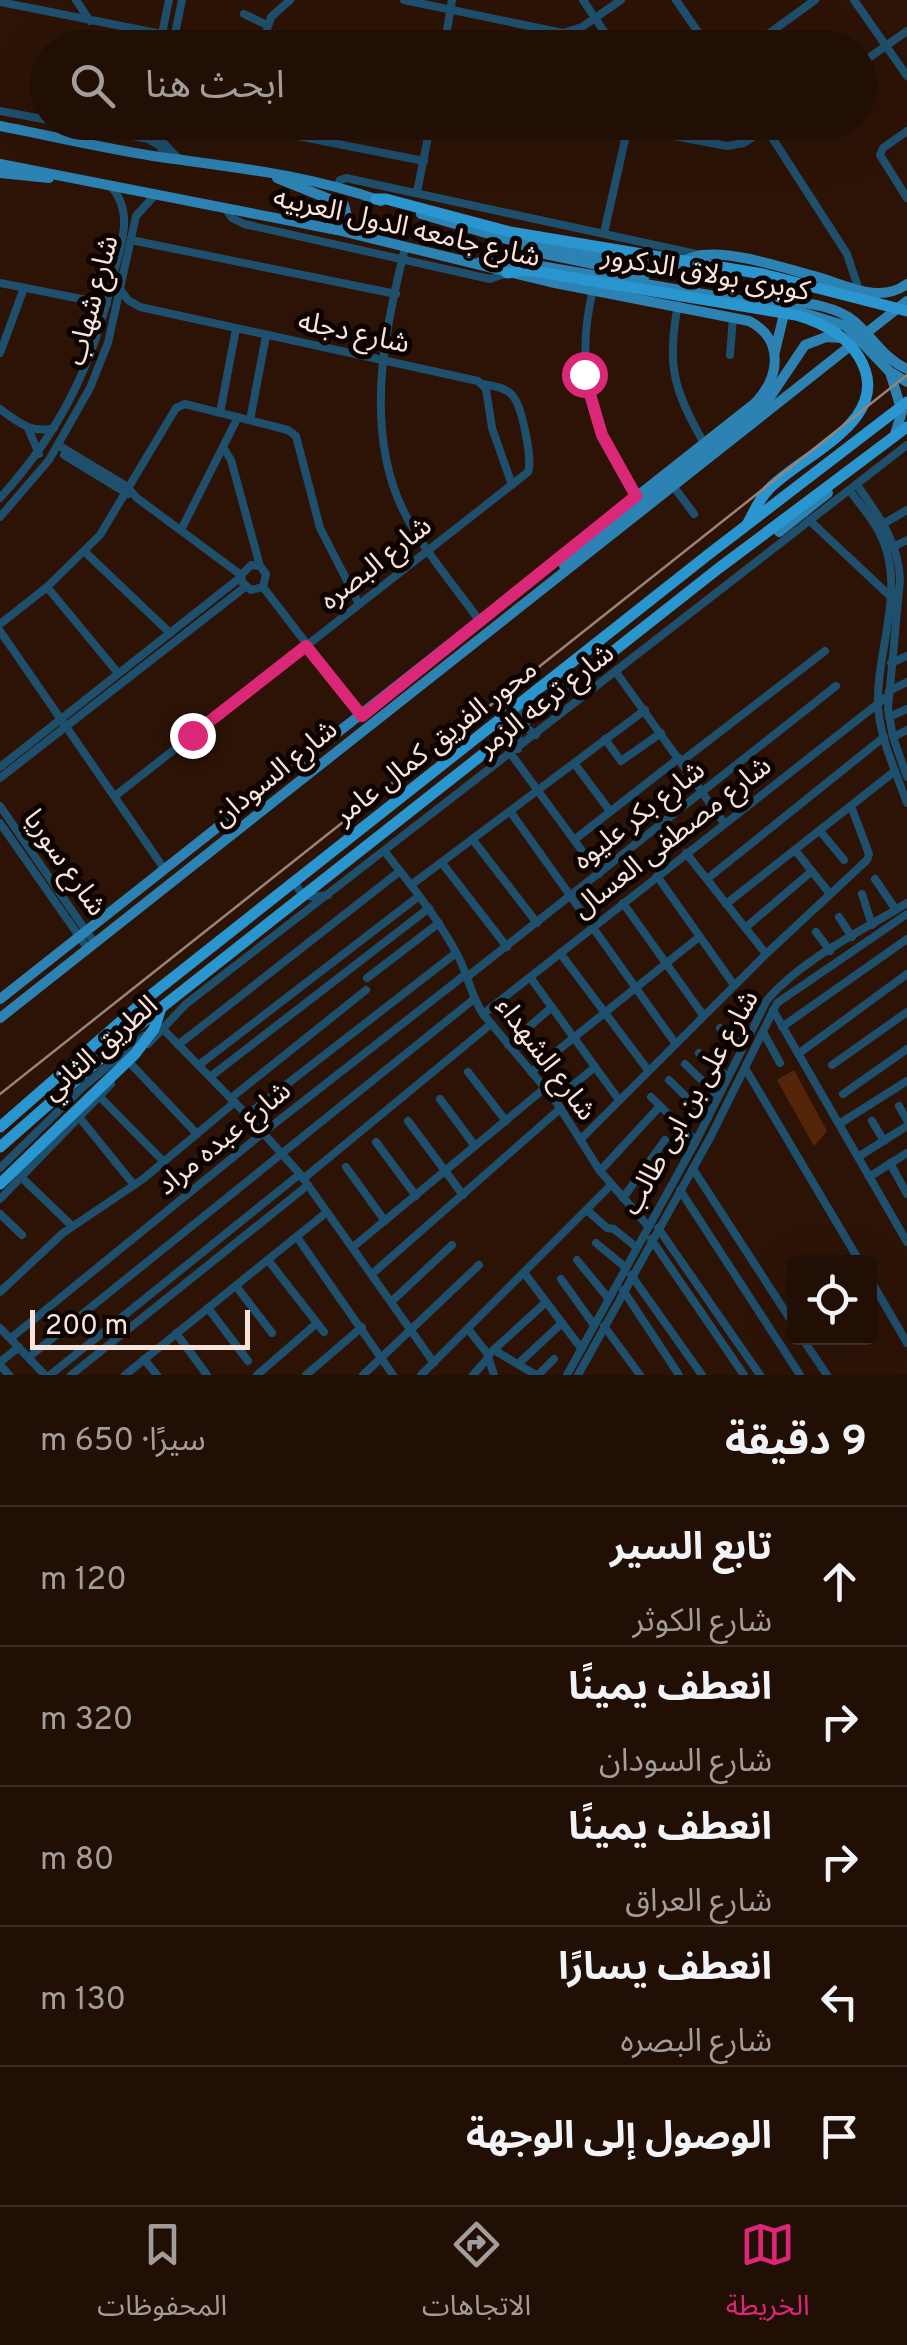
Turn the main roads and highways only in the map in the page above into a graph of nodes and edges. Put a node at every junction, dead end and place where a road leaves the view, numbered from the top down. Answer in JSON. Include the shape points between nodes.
{"nodes":[{"id":1,"x":0,"y":126,"type":"edge"},
{"id":2,"x":30,"y":132,"type":"edge"},
{"id":3,"x":74,"y":140,"type":"edge"},
{"id":4,"x":0,"y":164,"type":"edge"},
{"id":5,"x":255,"y":169,"type":"junction"},
{"id":6,"x":0,"y":173,"type":"edge"},
{"id":7,"x":62,"y":176,"type":"junction"},
{"id":8,"x":376,"y":200,"type":"junction"},
{"id":9,"x":337,"y":230,"type":"junction"},
{"id":10,"x":512,"y":241,"type":"junction"},
{"id":11,"x":474,"y":263,"type":"junction"},
{"id":12,"x":507,"y":272,"type":"junction"},
{"id":13,"x":814,"y":276,"type":"junction"},
{"id":14,"x":639,"y":281,"type":"junction"},
{"id":15,"x":907,"y":284,"type":"edge"},
{"id":16,"x":859,"y":290,"type":"junction"},
{"id":17,"x":907,"y":301,"type":"edge"},
{"id":18,"x":907,"y":311,"type":"edge"},
{"id":19,"x":869,"y":348,"type":"junction"},
{"id":20,"x":844,"y":349,"type":"junction"},
{"id":21,"x":774,"y":352,"type":"junction"},
{"id":22,"x":828,"y":362,"type":"junction"},
{"id":23,"x":907,"y":369,"type":"edge"},
{"id":24,"x":775,"y":371,"type":"junction"},
{"id":25,"x":889,"y":371,"type":"junction"},
{"id":26,"x":907,"y":382,"type":"edge"},
{"id":27,"x":794,"y":390,"type":"junction"},
{"id":28,"x":907,"y":402,"type":"edge"},
{"id":29,"x":907,"y":427,"type":"edge"},
{"id":30,"x":746,"y":527,"type":"junction"},
{"id":31,"x":779,"y":532,"type":"dead end"},
{"id":32,"x":556,"y":580,"type":"junction"},
{"id":33,"x":365,"y":720,"type":"junction"},
{"id":34,"x":58,"y":974,"type":"junction"},
{"id":35,"x":1,"y":1000,"type":"edge"},
{"id":36,"x":161,"y":1008,"type":"junction"},
{"id":37,"x":0,"y":1018,"type":"edge"},
{"id":38,"x":0,"y":1126,"type":"edge"},
{"id":39,"x":0,"y":1148,"type":"edge"},
{"id":40,"x":0,"y":1184,"type":"edge"}],
"edges":[{"from":1,"to":2,"type":"main road","name":"شارع جامعه الدول العربيه"},
{"from":3,"to":5,"type":"main road","name":"شارع جامعه الدول العربيه"},
{"from":4,"to":7,"type":"main road","name":"شارع جامعه الدول العربيه"},
{"from":5,"to":8,"type":"main road","name":"شارع جامعه الدول العربيه"},
{"from":5,"to":9,"type":"main road","via":[[344,206],[348,220]]},
{"from":6,"to":7,"type":"main road"},
{"from":7,"to":9,"type":"main road","name":"شارع جامعه الدول العربيه"},
{"from":8,"to":10,"type":"main road","name":"شارع جامعه الدول العربيه"},
{"from":8,"to":18,"type":"highway","via":[[547,239],[763,274]]},
{"from":9,"to":11,"type":"main road","name":"شارع جامعه الدول العربيه","via":[[404,253]]},
{"from":10,"to":13,"type":"main road","name":"شارع جامعه الدول العربيه","via":[[668,268],[701,254]]},
{"from":10,"to":14,"type":"main road","name":"كوبرى بولاق الدكرور"},
{"from":11,"to":12,"type":"main road","name":"شارع جامعه الدول العربيه"},
{"from":11,"to":14,"type":"main road","name":"كوبرى بولاق الدكرور","via":[[517,262]]},
{"from":12,"to":14,"type":"highway"},
{"from":12,"to":21,"type":"main road","name":"شارع جامعه الدول العربيه","via":[[734,317],[761,328]]},
{"from":13,"to":16,"type":"main road","name":"شارع جامعه الدول العربيه"},
{"from":13,"to":21,"type":"main road","via":[[786,302]]},
{"from":14,"to":19,"type":"main road","name":"كوبرى بولاق الدكرور","via":[[822,316],[846,326]]},
{"from":14,"to":23,"type":"main road","name":"كوبرى بولاق الدكرور","via":[[835,311]]},
{"from":14,"to":30,"type":"highway","via":[[807,318],[842,338],[860,358],[868,388],[857,417],[771,487]]},
{"from":15,"to":16,"type":"main road","via":[[891,294]]},
{"from":16,"to":20,"type":"main road","via":[[864,314]]},
{"from":17,"to":20,"type":"main road","name":"شارع السودان"},
{"from":19,"to":25,"type":"main road","name":"كوبرى بولاق الدكرور"},
{"from":19,"to":32,"type":"main road","via":[[832,336],[805,345],[766,403],[576,555]]},
{"from":20,"to":22,"type":"main road","name":"شارع السودان"},
{"from":21,"to":24,"type":"main road"},
{"from":22,"to":24,"type":"main road"},
{"from":22,"to":27,"type":"main road","name":"شارع السودان"},
{"from":24,"to":27,"type":"main road"},
{"from":24,"to":33,"type":"main road","name":"شارع السودان","via":[[754,404]]},
{"from":25,"to":26,"type":"main road","name":"كوبرى بولاق الدكرور"},
{"from":25,"to":31,"type":"main road","via":[[902,412],[896,435],[805,518]]},
{"from":27,"to":32,"type":"main road","name":"شارع السودان"},
{"from":28,"to":30,"type":"highway","name":"محور الفريق كمال عامر"},
{"from":29,"to":36,"type":"highway","name":"محور الفريق كمال عامر"},
{"from":30,"to":38,"type":"highway","name":"محور الفريق كمال عامر","via":[[151,995]]},
{"from":32,"to":33,"type":"main road","name":"شارع السودان"},
{"from":33,"to":34,"type":"main road","name":"شارع السودان"},
{"from":33,"to":35,"type":"main road","name":"شارع السودان"},
{"from":34,"to":35,"type":"main road"},
{"from":34,"to":37,"type":"main road","name":"شارع السودان"},
{"from":36,"to":39,"type":"highway","name":"محور الفريق كمال عامر"},
{"from":36,"to":40,"type":"highway","via":[[135,1054]]}]}
